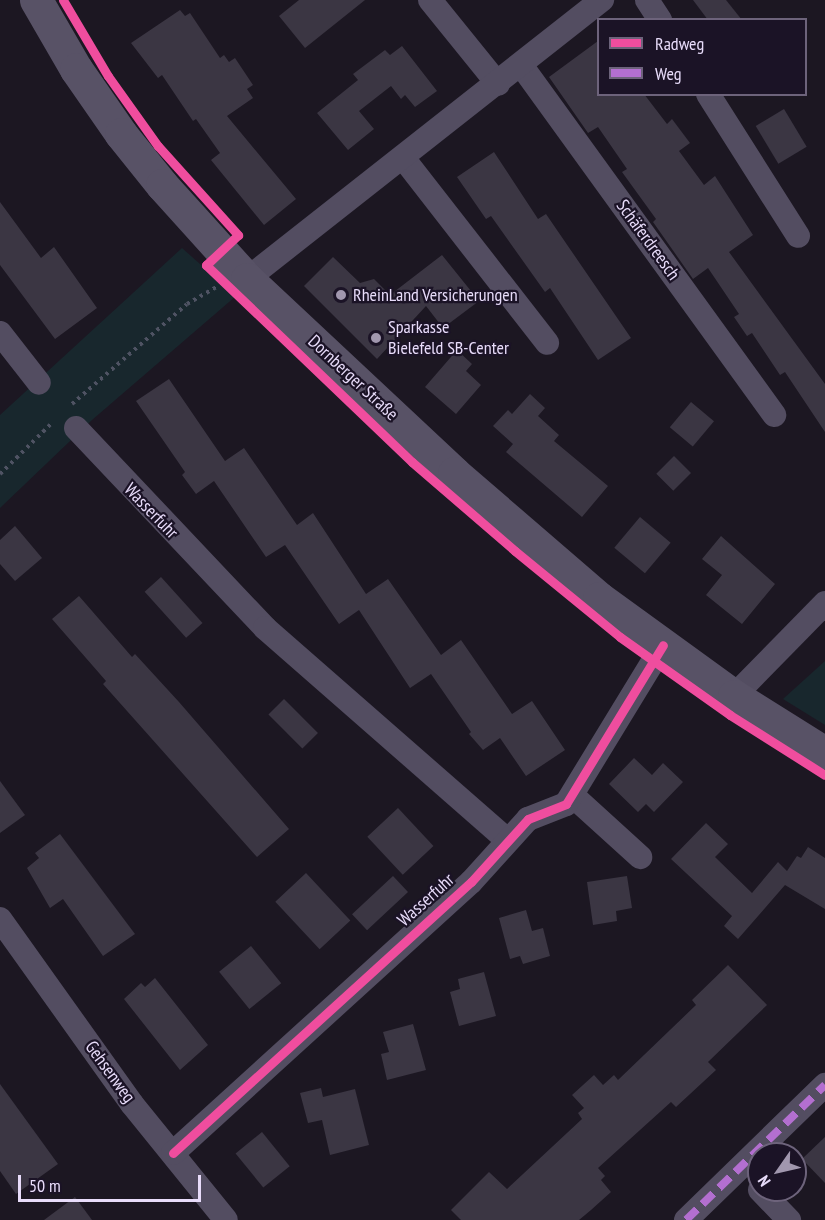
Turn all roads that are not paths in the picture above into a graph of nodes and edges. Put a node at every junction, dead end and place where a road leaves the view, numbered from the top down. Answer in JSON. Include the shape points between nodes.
{"nodes":[{"id":1,"x":36,"y":0,"type":"edge"},
{"id":2,"x":430,"y":0,"type":"edge"},
{"id":3,"x":602,"y":0,"type":"edge"},
{"id":4,"x":647,"y":0,"type":"edge"},
{"id":5,"x":659,"y":18,"type":"edge"},
{"id":6,"x":521,"y":65,"type":"junction"},
{"id":7,"x":498,"y":84,"type":"junction"},
{"id":8,"x":709,"y":96,"type":"edge"},
{"id":9,"x":404,"y":159,"type":"junction"},
{"id":10,"x":798,"y":236,"type":"dead end"},
{"id":11,"x":238,"y":280,"type":"junction"},
{"id":12,"x":0,"y":333,"type":"edge"},
{"id":13,"x":547,"y":343,"type":"dead end"},
{"id":14,"x":39,"y":383,"type":"dead end"},
{"id":15,"x":774,"y":415,"type":"dead end"},
{"id":16,"x":70,"y":420,"type":"road end"},
{"id":17,"x":825,"y":603,"type":"edge"},
{"id":18,"x":663,"y":645,"type":"junction"},
{"id":19,"x":734,"y":696,"type":"junction"},
{"id":20,"x":825,"y":753,"type":"edge"},
{"id":21,"x":573,"y":796,"type":"junction"},
{"id":22,"x":507,"y":840,"type":"junction"},
{"id":23,"x":640,"y":857,"type":"dead end"},
{"id":24,"x":0,"y":919,"type":"edge"},
{"id":25,"x":825,"y":1085,"type":"edge"},
{"id":26,"x":173,"y":1153,"type":"junction"},
{"id":27,"x":740,"y":1168,"type":"junction"},
{"id":28,"x":747,"y":1175,"type":"edge"},
{"id":29,"x":772,"y":1202,"type":"edge"},
{"id":30,"x":226,"y":1220,"type":"edge"},
{"id":31,"x":686,"y":1220,"type":"edge"},
{"id":32,"x":789,"y":1220,"type":"edge"}],
"edges":[{"from":1,"to":11,"type":"main road","name":"Dornberger Straße","via":[[76,69],[121,134]]},
{"from":2,"to":7,"type":"street"},
{"from":3,"to":6,"type":"street"},
{"from":4,"to":5,"type":"street"},
{"from":6,"to":7,"type":"street"},
{"from":6,"to":15,"type":"street","name":"Schäferdreesch"},
{"from":7,"to":9,"type":"street"},
{"from":8,"to":10,"type":"street"},
{"from":9,"to":11,"type":"street"},
{"from":9,"to":13,"type":"street"},
{"from":11,"to":18,"type":"main road","name":"Dornberger Straße","via":[[599,598]]},
{"from":12,"to":14,"type":"street"},
{"from":16,"to":22,"type":"street","name":"Wasserfuhr","via":[[265,628]]},
{"from":17,"to":19,"type":"street"},
{"from":18,"to":19,"type":"main road","name":"Dornberger Straße"},
{"from":18,"to":21,"type":"street","name":"Wasserfuhr"},
{"from":19,"to":20,"type":"main road","name":"Dornberger Straße"},
{"from":21,"to":22,"type":"street","name":"Wasserfuhr","via":[[560,807],[528,819]]},
{"from":21,"to":23,"type":"street"},
{"from":22,"to":26,"type":"street","name":"Wasserfuhr","via":[[471,882]]},
{"from":24,"to":26,"type":"street","name":"Gehsenweg","via":[[132,1104]]},
{"from":25,"to":27,"type":"street"},
{"from":26,"to":30,"type":"street","name":"Gehsenweg"},
{"from":27,"to":28,"type":"street"},
{"from":27,"to":31,"type":"street"},
{"from":29,"to":32,"type":"street"}]}
